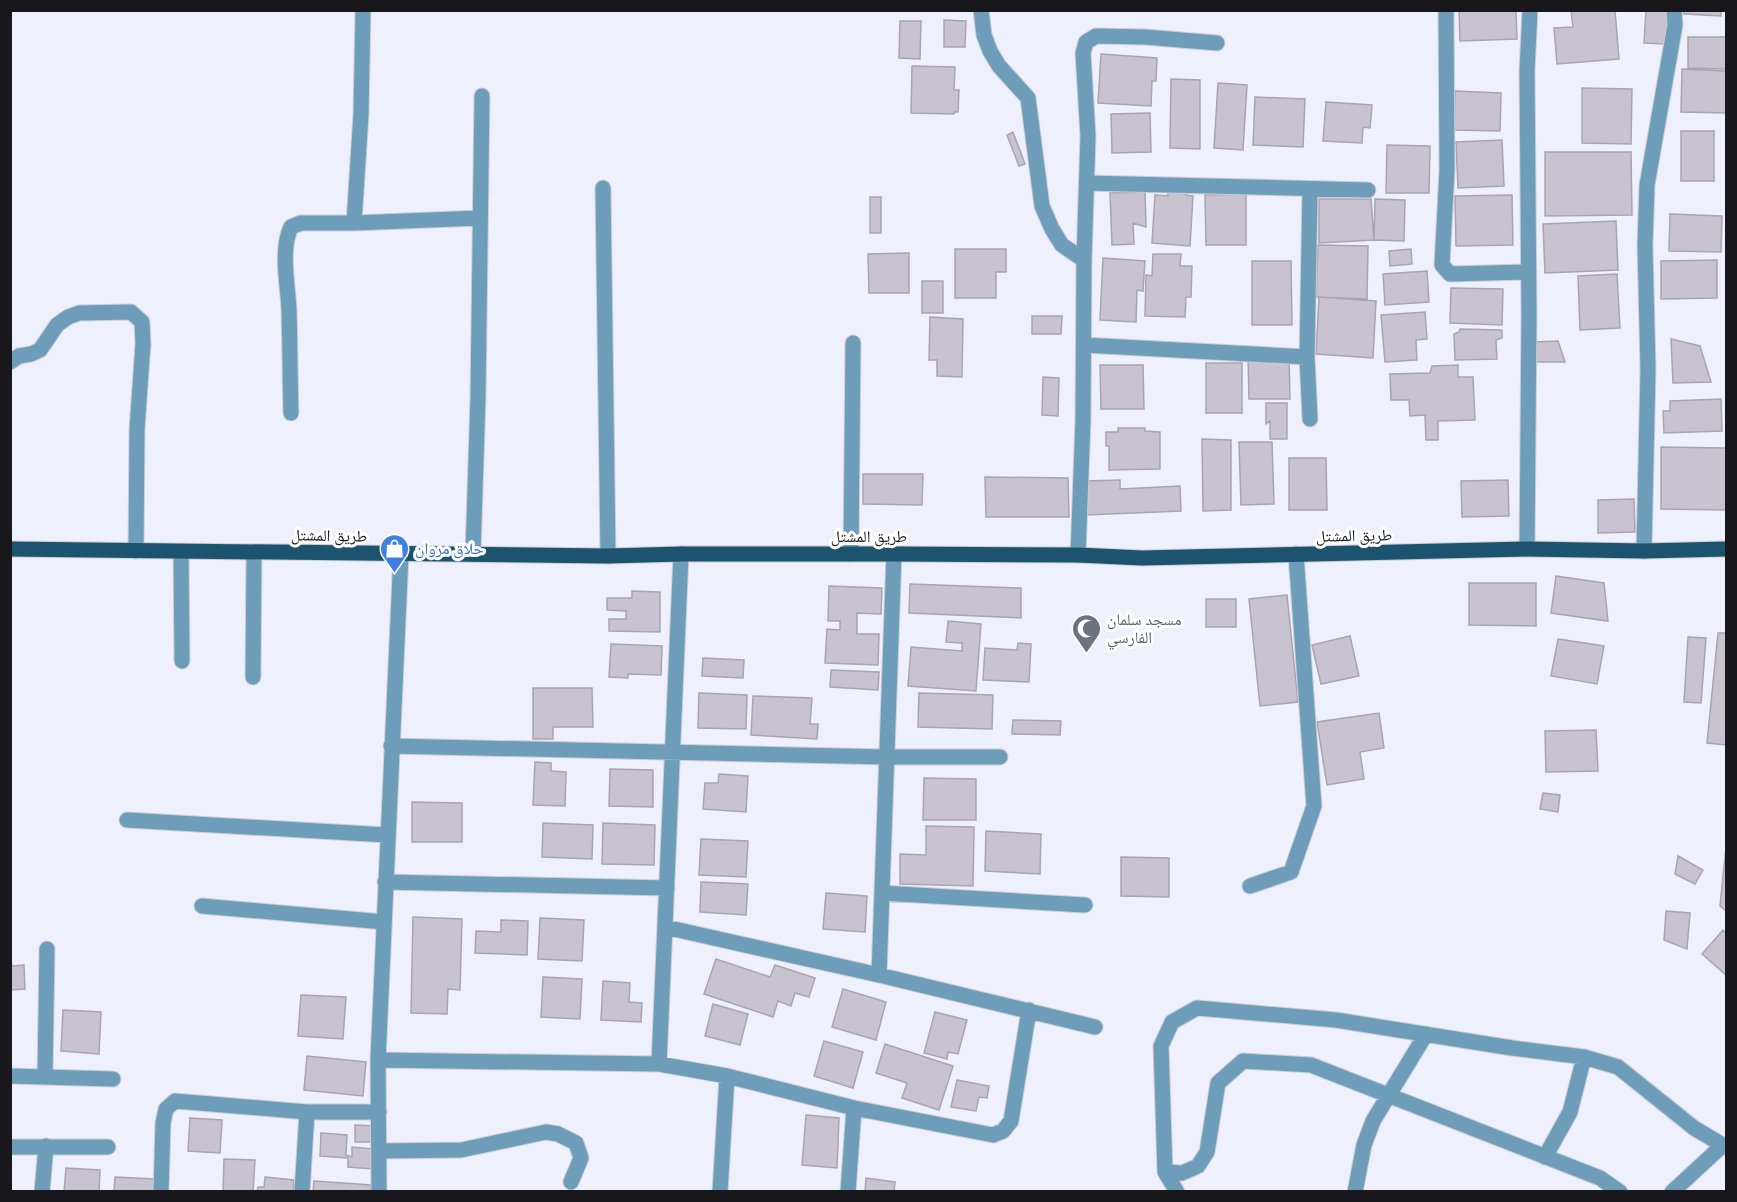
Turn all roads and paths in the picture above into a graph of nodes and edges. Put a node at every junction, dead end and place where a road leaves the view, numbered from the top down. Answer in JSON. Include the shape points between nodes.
{"nodes":[{"id":1,"x":363,"y":10,"type":"edge"},
{"id":2,"x":981,"y":10,"type":"edge"},
{"id":3,"x":1446,"y":10,"type":"edge"},
{"id":4,"x":1530,"y":10,"type":"edge"},
{"id":5,"x":1674,"y":10,"type":"edge"},
{"id":6,"x":1217,"y":43,"type":"dead end"},
{"id":7,"x":482,"y":96,"type":"dead end"},
{"id":8,"x":1087,"y":183,"type":"junction"},
{"id":9,"x":603,"y":188,"type":"dead end"},
{"id":10,"x":1310,"y":189,"type":"junction"},
{"id":11,"x":1368,"y":190,"type":"dead end"},
{"id":12,"x":480,"y":218,"type":"junction"},
{"id":13,"x":354,"y":223,"type":"junction"},
{"id":14,"x":1084,"y":260,"type":"junction"},
{"id":15,"x":1529,"y":272,"type":"junction"},
{"id":16,"x":853,"y":343,"type":"dead end"},
{"id":17,"x":1084,"y":345,"type":"junction"},
{"id":18,"x":1307,"y":357,"type":"junction"},
{"id":19,"x":10,"y":362,"type":"edge"},
{"id":20,"x":291,"y":413,"type":"dead end"},
{"id":21,"x":1310,"y":419,"type":"dead end"},
{"id":22,"x":10,"y":549,"type":"edge"},
{"id":23,"x":1527,"y":549,"type":"junction"},
{"id":24,"x":1726,"y":549,"type":"edge"},
{"id":25,"x":136,"y":551,"type":"junction"},
{"id":26,"x":1644,"y":551,"type":"junction"},
{"id":27,"x":181,"y":552,"type":"junction"},
{"id":28,"x":254,"y":552,"type":"junction"},
{"id":29,"x":401,"y":554,"type":"junction"},
{"id":30,"x":473,"y":554,"type":"junction"},
{"id":31,"x":681,"y":554,"type":"junction"},
{"id":32,"x":851,"y":554,"type":"junction"},
{"id":33,"x":894,"y":554,"type":"junction"},
{"id":34,"x":1296,"y":554,"type":"junction"},
{"id":35,"x":1078,"y":555,"type":"junction"},
{"id":36,"x":608,"y":556,"type":"junction"},
{"id":37,"x":182,"y":661,"type":"dead end"},
{"id":38,"x":254,"y":677,"type":"dead end"},
{"id":39,"x":391,"y":746,"type":"junction"},
{"id":40,"x":672,"y":753,"type":"junction"},
{"id":41,"x":886,"y":757,"type":"junction"},
{"id":42,"x":1000,"y":757,"type":"dead end"},
{"id":43,"x":127,"y":820,"type":"dead end"},
{"id":44,"x":387,"y":835,"type":"junction"},
{"id":45,"x":385,"y":882,"type":"junction"},
{"id":46,"x":1250,"y":886,"type":"dead end"},
{"id":47,"x":667,"y":888,"type":"junction"},
{"id":48,"x":882,"y":893,"type":"junction"},
{"id":49,"x":1085,"y":905,"type":"dead end"},
{"id":50,"x":202,"y":906,"type":"dead end"},
{"id":51,"x":384,"y":922,"type":"junction"},
{"id":52,"x":665,"y":927,"type":"junction"},
{"id":53,"x":47,"y":949,"type":"dead end"},
{"id":54,"x":879,"y":975,"type":"junction"},
{"id":55,"x":1029,"y":1010,"type":"junction"},
{"id":56,"x":1095,"y":1027,"type":"dead end"},
{"id":57,"x":1426,"y":1034,"type":"junction"},
{"id":58,"x":1584,"y":1057,"type":"junction"},
{"id":59,"x":378,"y":1060,"type":"junction"},
{"id":60,"x":659,"y":1064,"type":"junction"},
{"id":61,"x":10,"y":1076,"type":"edge"},
{"id":62,"x":727,"y":1076,"type":"junction"},
{"id":63,"x":45,"y":1077,"type":"junction"},
{"id":64,"x":113,"y":1079,"type":"dead end"},
{"id":65,"x":1389,"y":1095,"type":"junction"},
{"id":66,"x":854,"y":1108,"type":"junction"},
{"id":67,"x":307,"y":1112,"type":"junction"},
{"id":68,"x":379,"y":1113,"type":"junction"},
{"id":69,"x":46,"y":1146,"type":"junction"},
{"id":70,"x":1725,"y":1146,"type":"edge"},
{"id":71,"x":10,"y":1147,"type":"edge"},
{"id":72,"x":108,"y":1147,"type":"dead end"},
{"id":73,"x":379,"y":1151,"type":"junction"},
{"id":74,"x":1545,"y":1156,"type":"junction"},
{"id":75,"x":1165,"y":1172,"type":"junction"},
{"id":76,"x":571,"y":1182,"type":"dead end"},
{"id":77,"x":42,"y":1191,"type":"edge"},
{"id":78,"x":161,"y":1191,"type":"edge"},
{"id":79,"x":302,"y":1191,"type":"edge"},
{"id":80,"x":379,"y":1191,"type":"edge"},
{"id":81,"x":720,"y":1191,"type":"edge"},
{"id":82,"x":848,"y":1191,"type":"edge"},
{"id":83,"x":1177,"y":1191,"type":"edge"},
{"id":84,"x":1355,"y":1191,"type":"edge"},
{"id":85,"x":1620,"y":1191,"type":"edge"},
{"id":86,"x":1672,"y":1191,"type":"edge"}],
"edges":[{"from":1,"to":13,"type":"street"},
{"from":2,"to":14,"type":"street","via":[[990,51],[1028,98],[1042,206],[1062,245]]},
{"from":3,"to":15,"type":"street","via":[[1447,170],[1442,265],[1449,274]]},
{"from":4,"to":15,"type":"street"},
{"from":5,"to":26,"type":"street","via":[[1675,25],[1647,185]]},
{"from":6,"to":8,"type":"street","via":[[1096,36],[1086,42],[1083,53]]},
{"from":7,"to":12,"type":"street"},
{"from":8,"to":10,"type":"street"},
{"from":8,"to":14,"type":"street"},
{"from":9,"to":36,"type":"street"},
{"from":10,"to":11,"type":"street"},
{"from":10,"to":18,"type":"street"},
{"from":12,"to":13,"type":"street"},
{"from":12,"to":30,"type":"street"},
{"from":13,"to":20,"type":"street","via":[[301,223],[291,227],[286,237]]},
{"from":14,"to":17,"type":"street"},
{"from":15,"to":23,"type":"street"},
{"from":16,"to":32,"type":"street"},
{"from":17,"to":18,"type":"street"},
{"from":17,"to":35,"type":"street"},
{"from":18,"to":21,"type":"street"},
{"from":19,"to":25,"type":"street","via":[[40,350],[57,325],[79,313],[131,312],[142,322]]},
{"from":22,"to":25,"type":"main road","name":"طريق المشتل"},
{"from":23,"to":26,"type":"main road","name":"طريق المشتل"},
{"from":23,"to":34,"type":"main road","name":"طريق المشتل"},
{"from":24,"to":26,"type":"main road","name":"طريق المشتل"},
{"from":25,"to":27,"type":"main road","name":"طريق المشتل"},
{"from":27,"to":28,"type":"main road","name":"طريق المشتل"},
{"from":27,"to":37,"type":"street"},
{"from":28,"to":29,"type":"main road","name":"طريق المشتل"},
{"from":28,"to":38,"type":"street"},
{"from":29,"to":30,"type":"main road","name":"طريق المشتل"},
{"from":29,"to":39,"type":"street"},
{"from":30,"to":36,"type":"main road","name":"طريق المشتل"},
{"from":31,"to":32,"type":"main road","name":"طريق المشتل"},
{"from":31,"to":36,"type":"main road","name":"طريق المشتل"},
{"from":31,"to":40,"type":"street"},
{"from":32,"to":33,"type":"main road","name":"طريق المشتل"},
{"from":33,"to":35,"type":"main road","name":"طريق المشتل"},
{"from":33,"to":41,"type":"street"},
{"from":34,"to":35,"type":"main road","name":"طريق المشتل","via":[[1142,558]]},
{"from":34,"to":46,"type":"street","via":[[1314,806],[1291,872]]},
{"from":39,"to":40,"type":"street"},
{"from":39,"to":44,"type":"street"},
{"from":40,"to":41,"type":"street"},
{"from":40,"to":47,"type":"street"},
{"from":41,"to":42,"type":"street"},
{"from":41,"to":48,"type":"street"},
{"from":43,"to":44,"type":"street"},
{"from":44,"to":45,"type":"street"},
{"from":45,"to":47,"type":"street"},
{"from":45,"to":51,"type":"street"},
{"from":47,"to":52,"type":"street"},
{"from":48,"to":49,"type":"street"},
{"from":48,"to":54,"type":"street"},
{"from":50,"to":51,"type":"street"},
{"from":51,"to":59,"type":"street"},
{"from":52,"to":54,"type":"street"},
{"from":52,"to":60,"type":"street"},
{"from":53,"to":63,"type":"street"},
{"from":54,"to":55,"type":"street"},
{"from":55,"to":56,"type":"street"},
{"from":55,"to":66,"type":"street","via":[[1011,1121],[1004,1131],[993,1135]]},
{"from":57,"to":58,"type":"street"},
{"from":57,"to":65,"type":"street"},
{"from":57,"to":75,"type":"street","via":[[1336,1020],[1197,1008],[1172,1022],[1161,1046]]},
{"from":58,"to":70,"type":"street","via":[[1618,1067],[1694,1128]]},
{"from":58,"to":74,"type":"street","via":[[1570,1112]]},
{"from":59,"to":60,"type":"street"},
{"from":59,"to":68,"type":"street"},
{"from":60,"to":62,"type":"street"},
{"from":61,"to":63,"type":"street"},
{"from":62,"to":66,"type":"street"},
{"from":62,"to":81,"type":"street"},
{"from":63,"to":64,"type":"street"},
{"from":65,"to":74,"type":"street"},
{"from":65,"to":75,"type":"street","via":[[1311,1065],[1243,1061],[1218,1083],[1207,1152],[1198,1166],[1182,1173]]},
{"from":65,"to":84,"type":"street","via":[[1364,1145]]},
{"from":66,"to":82,"type":"street"},
{"from":67,"to":68,"type":"street"},
{"from":67,"to":78,"type":"street","via":[[175,1101],[166,1109],[163,1123]]},
{"from":67,"to":79,"type":"street"},
{"from":68,"to":73,"type":"street"},
{"from":69,"to":71,"type":"street"},
{"from":69,"to":72,"type":"street"},
{"from":69,"to":77,"type":"street"},
{"from":70,"to":86,"type":"street"},
{"from":73,"to":76,"type":"street","via":[[461,1150],[546,1132],[576,1143],[581,1158]]},
{"from":73,"to":80,"type":"street"},
{"from":74,"to":85,"type":"street","via":[[1600,1178]]},
{"from":75,"to":83,"type":"street"}]}
